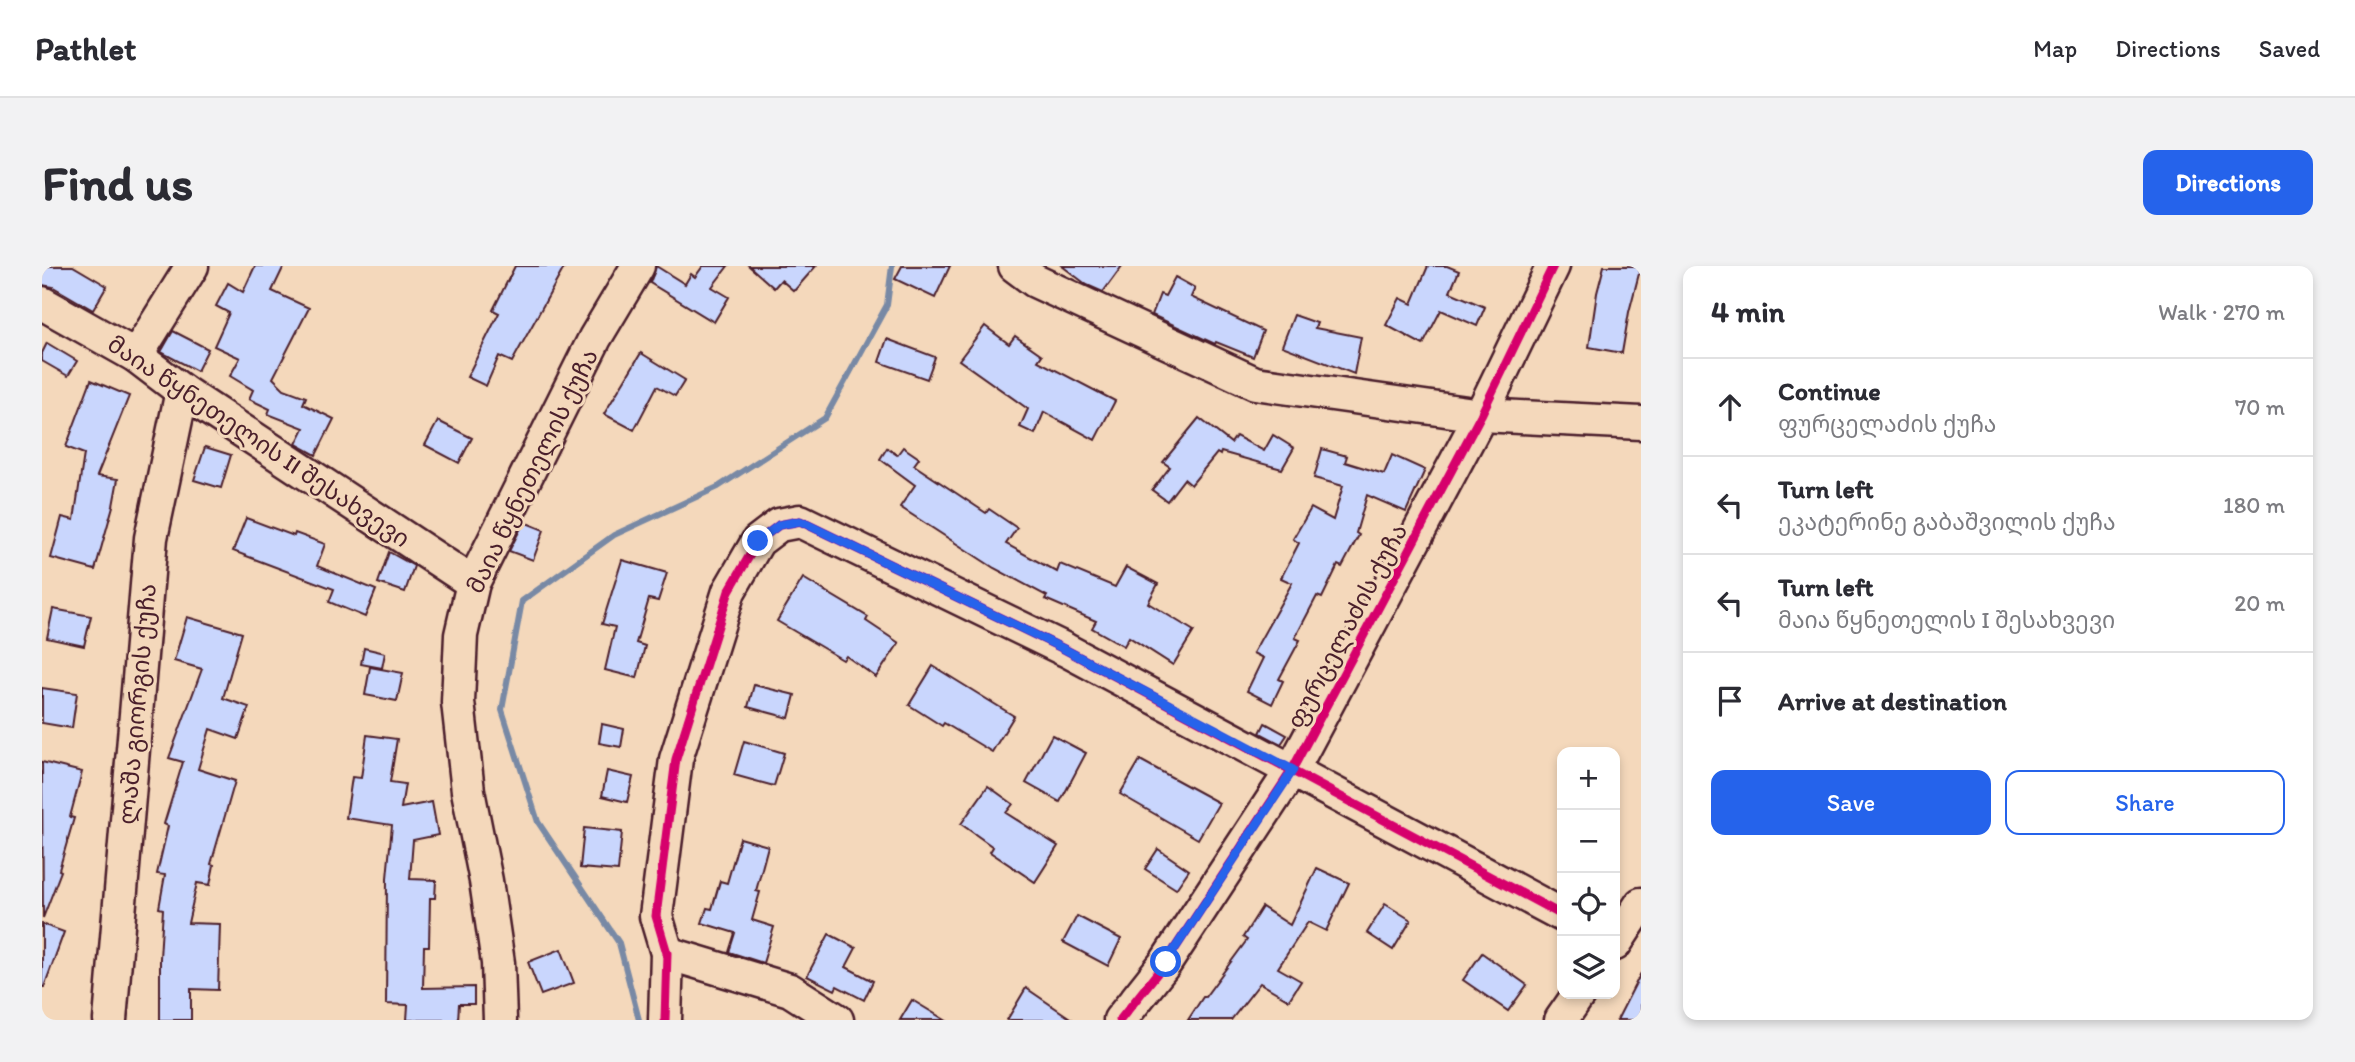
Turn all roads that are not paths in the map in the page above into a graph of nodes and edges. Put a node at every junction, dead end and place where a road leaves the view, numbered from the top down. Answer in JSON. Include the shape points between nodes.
{"nodes":[{"id":1,"x":192,"y":266,"type":"edge"},
{"id":2,"x":638,"y":266,"type":"edge"},
{"id":3,"x":1553,"y":266,"type":"edge"},
{"id":4,"x":1032,"y":271,"type":"edge"},
{"id":5,"x":42,"y":303,"type":"edge"},
{"id":6,"x":136,"y":356,"type":"junction"},
{"id":7,"x":182,"y":391,"type":"junction"},
{"id":8,"x":1481,"y":415,"type":"junction"},
{"id":9,"x":1641,"y":423,"type":"edge"},
{"id":10,"x":473,"y":583,"type":"junction"},
{"id":11,"x":1293,"y":770,"type":"junction"},
{"id":12,"x":1641,"y":904,"type":"edge"},
{"id":13,"x":1557,"y":912,"type":"edge"},
{"id":14,"x":1620,"y":936,"type":"edge"},
{"id":15,"x":667,"y":953,"type":"junction"},
{"id":16,"x":1576,"y":999,"type":"edge"},
{"id":17,"x":110,"y":1020,"type":"edge"},
{"id":18,"x":500,"y":1020,"type":"edge"},
{"id":19,"x":665,"y":1020,"type":"edge"},
{"id":20,"x":837,"y":1020,"type":"edge"},
{"id":21,"x":1120,"y":1020,"type":"edge"},
{"id":22,"x":1561,"y":1020,"type":"edge"}],
"edges":[{"from":1,"to":6,"type":"street"},
{"from":2,"to":10,"type":"street","name":"მაია წყნეთელის ქუჩა","via":[[596,338]]},
{"from":3,"to":8,"type":"street","name":"ფურცელაძის ქუჩა"},
{"from":4,"to":8,"type":"street","via":[[1255,383]]},
{"from":5,"to":6,"type":"street","name":"მაია წყნეთელის II შესახვევი"},
{"from":6,"to":7,"type":"street","name":"მაია წყნეთელის II შესახვევი"},
{"from":7,"to":10,"type":"street","name":"მაია წყნეთელის II შესახვევი"},
{"from":7,"to":17,"type":"street","name":"ლაშა გიორგის ქუჩა","via":[[151,538]]},
{"from":8,"to":9,"type":"street"},
{"from":8,"to":11,"type":"street","name":"ფურცელაძის ქუჩა"},
{"from":10,"to":18,"type":"street","name":"მაია წყნეთელის ქუჩა","via":[[461,635],[458,702],[468,791],[498,963]]},
{"from":11,"to":13,"type":"street"},
{"from":11,"to":15,"type":"street","via":[[1066,650],[800,521],[779,525],[758,541],[729,591],[676,759],[656,916]]},
{"from":11,"to":21,"type":"street","name":"ფურცელაძის ქუჩა","via":[[1166,962]]},
{"from":12,"to":14,"type":"street"},
{"from":15,"to":19,"type":"street"},
{"from":15,"to":20,"type":"street","via":[[790,990]]},
{"from":16,"to":22,"type":"street"}]}
